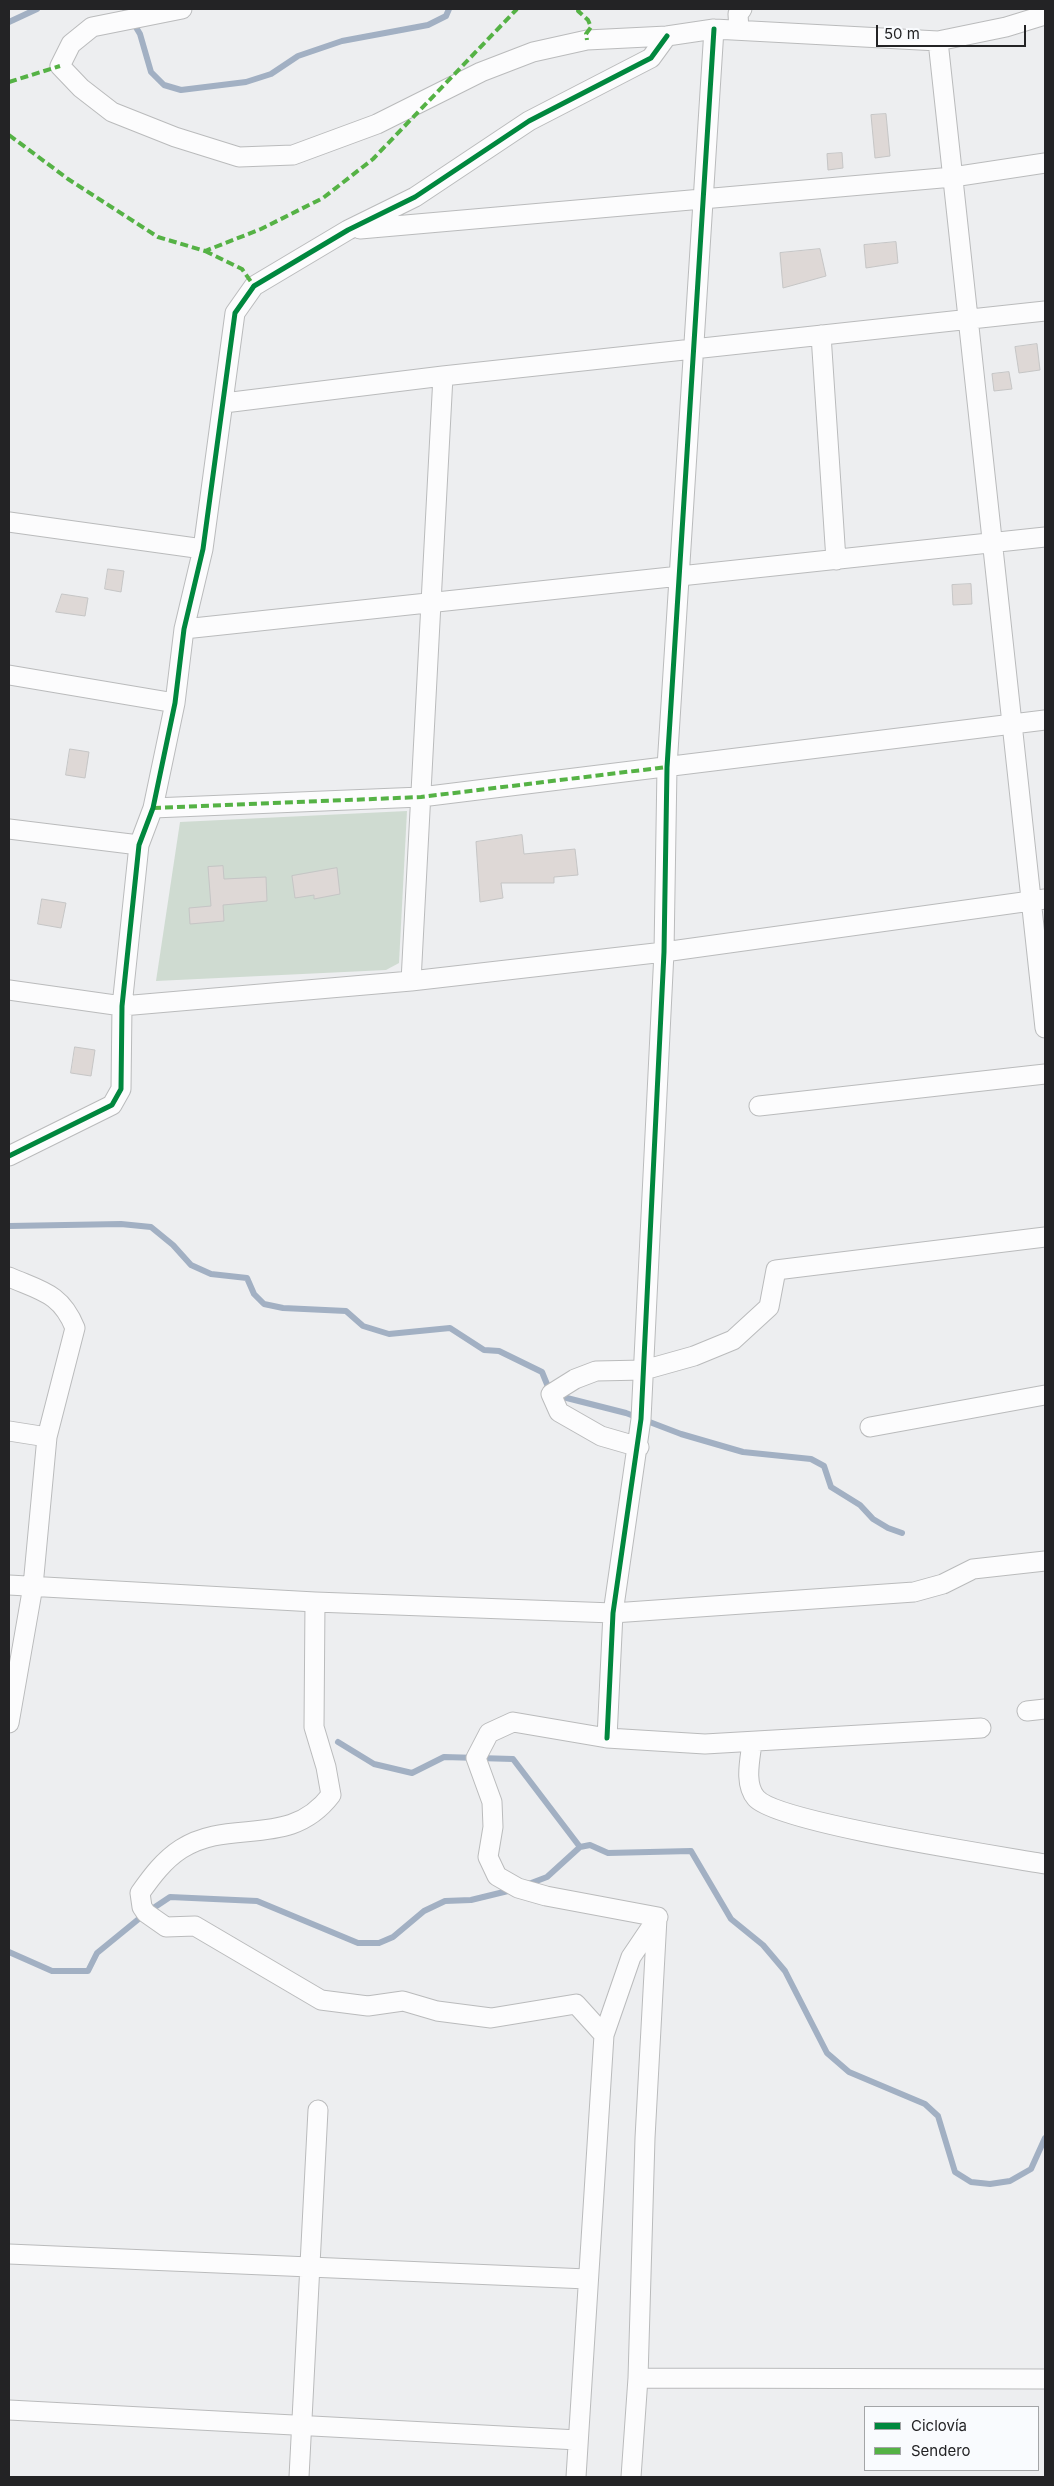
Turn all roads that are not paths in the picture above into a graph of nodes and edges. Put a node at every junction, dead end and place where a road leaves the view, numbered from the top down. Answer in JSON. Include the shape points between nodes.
{"nodes":[{"id":1,"x":182,"y":9,"type":"edge"},
{"id":2,"x":742,"y":9,"type":"edge"},
{"id":3,"x":1045,"y":15,"type":"edge"},
{"id":4,"x":714,"y":29,"type":"junction"},
{"id":5,"x":739,"y":30,"type":"junction"},
{"id":6,"x":667,"y":36,"type":"junction"},
{"id":7,"x":938,"y":41,"type":"junction"},
{"id":8,"x":1045,"y":163,"type":"edge"},
{"id":9,"x":953,"y":177,"type":"junction"},
{"id":10,"x":703,"y":200,"type":"junction"},
{"id":11,"x":348,"y":230,"type":"junction"},
{"id":12,"x":1045,"y":311,"type":"edge"},
{"id":13,"x":970,"y":319,"type":"junction"},
{"id":14,"x":821,"y":335,"type":"junction"},
{"id":15,"x":694,"y":349,"type":"junction"},
{"id":16,"x":443,"y":376,"type":"junction"},
{"id":17,"x":224,"y":403,"type":"junction"},
{"id":18,"x":9,"y":522,"type":"edge"},
{"id":19,"x":1045,"y":537,"type":"edge"},
{"id":20,"x":993,"y":543,"type":"junction"},
{"id":21,"x":203,"y":549,"type":"junction"},
{"id":22,"x":836,"y":560,"type":"junction"},
{"id":23,"x":679,"y":576,"type":"junction"},
{"id":24,"x":431,"y":603,"type":"junction"},
{"id":25,"x":184,"y":630,"type":"junction"},
{"id":26,"x":9,"y":675,"type":"edge"},
{"id":27,"x":175,"y":703,"type":"junction"},
{"id":28,"x":1045,"y":720,"type":"edge"},
{"id":29,"x":1013,"y":724,"type":"junction"},
{"id":30,"x":667,"y":767,"type":"junction"},
{"id":31,"x":421,"y":798,"type":"junction"},
{"id":32,"x":154,"y":808,"type":"junction"},
{"id":33,"x":9,"y":829,"type":"edge"},
{"id":34,"x":139,"y":846,"type":"junction"},
{"id":35,"x":1039,"y":900,"type":"edge"},
{"id":36,"x":664,"y":952,"type":"junction"},
{"id":37,"x":411,"y":981,"type":"junction"},
{"id":38,"x":9,"y":990,"type":"edge"},
{"id":39,"x":122,"y":1006,"type":"junction"},
{"id":40,"x":1045,"y":1028,"type":"edge"},
{"id":41,"x":1045,"y":1074,"type":"edge"},
{"id":42,"x":759,"y":1106,"type":"dead end"},
{"id":43,"x":9,"y":1156,"type":"edge"},
{"id":44,"x":1045,"y":1236,"type":"edge"},
{"id":45,"x":9,"y":1277,"type":"edge"},
{"id":46,"x":644,"y":1370,"type":"junction"},
{"id":47,"x":1045,"y":1395,"type":"edge"},
{"id":48,"x":870,"y":1427,"type":"dead end"},
{"id":49,"x":9,"y":1431,"type":"edge"},
{"id":50,"x":47,"y":1437,"type":"junction"},
{"id":51,"x":639,"y":1447,"type":"junction"},
{"id":52,"x":1045,"y":1561,"type":"edge"},
{"id":53,"x":9,"y":1585,"type":"edge"},
{"id":54,"x":33,"y":1586,"type":"junction"},
{"id":55,"x":315,"y":1602,"type":"junction"},
{"id":56,"x":613,"y":1613,"type":"junction"},
{"id":57,"x":9,"y":1723,"type":"edge"},
{"id":58,"x":981,"y":1728,"type":"dead end"},
{"id":59,"x":607,"y":1738,"type":"junction"},
{"id":60,"x":752,"y":1743,"type":"junction"},
{"id":61,"x":1045,"y":1864,"type":"edge"},
{"id":62,"x":658,"y":1917,"type":"junction"},
{"id":63,"x":604,"y":2035,"type":"junction"},
{"id":64,"x":318,"y":2110,"type":"dead end"},
{"id":65,"x":9,"y":2254,"type":"edge"},
{"id":66,"x":309,"y":2268,"type":"junction"},
{"id":67,"x":587,"y":2280,"type":"junction"},
{"id":68,"x":638,"y":2378,"type":"junction"},
{"id":69,"x":1045,"y":2379,"type":"edge"},
{"id":70,"x":9,"y":2410,"type":"edge"},
{"id":71,"x":302,"y":2426,"type":"junction"},
{"id":72,"x":578,"y":2440,"type":"junction"},
{"id":73,"x":299,"y":2477,"type":"edge"},
{"id":74,"x":576,"y":2477,"type":"edge"},
{"id":75,"x":631,"y":2477,"type":"edge"}],
"edges":[{"from":1,"to":6,"type":"street","via":[[92,27],[71,44],[60,66],[81,88],[112,112],[175,138],[239,157],[293,155],[377,124],[481,72],[533,52],[587,40]]},
{"from":2,"to":5,"type":"street","via":[[738,14]]},
{"from":3,"to":7,"type":"street"},
{"from":4,"to":5,"type":"street"},
{"from":4,"to":6,"type":"street"},
{"from":4,"to":10,"type":"street"},
{"from":5,"to":7,"type":"street"},
{"from":6,"to":11,"type":"street","via":[[651,58],[529,121],[415,197]]},
{"from":7,"to":9,"type":"street"},
{"from":8,"to":9,"type":"street"},
{"from":9,"to":10,"type":"street"},
{"from":9,"to":13,"type":"street"},
{"from":10,"to":11,"type":"street"},
{"from":10,"to":15,"type":"street"},
{"from":11,"to":17,"type":"street","via":[[254,286],[235,313]]},
{"from":12,"to":13,"type":"street"},
{"from":13,"to":14,"type":"street"},
{"from":13,"to":20,"type":"street"},
{"from":14,"to":15,"type":"street"},
{"from":14,"to":22,"type":"street"},
{"from":15,"to":16,"type":"street"},
{"from":15,"to":23,"type":"street"},
{"from":16,"to":17,"type":"street"},
{"from":16,"to":24,"type":"street"},
{"from":17,"to":21,"type":"street"},
{"from":18,"to":21,"type":"street"},
{"from":19,"to":20,"type":"street"},
{"from":20,"to":22,"type":"street"},
{"from":20,"to":29,"type":"street"},
{"from":21,"to":25,"type":"street"},
{"from":22,"to":23,"type":"street"},
{"from":23,"to":24,"type":"street"},
{"from":23,"to":30,"type":"street"},
{"from":24,"to":25,"type":"street"},
{"from":24,"to":31,"type":"street"},
{"from":25,"to":27,"type":"street"},
{"from":26,"to":27,"type":"street"},
{"from":27,"to":32,"type":"street"},
{"from":28,"to":29,"type":"street"},
{"from":29,"to":30,"type":"street"},
{"from":29,"to":35,"type":"street"},
{"from":30,"to":31,"type":"street"},
{"from":30,"to":36,"type":"street"},
{"from":31,"to":32,"type":"street"},
{"from":31,"to":37,"type":"street"},
{"from":32,"to":34,"type":"street"},
{"from":33,"to":34,"type":"street"},
{"from":34,"to":39,"type":"street"},
{"from":35,"to":36,"type":"street"},
{"from":35,"to":40,"type":"street"},
{"from":36,"to":37,"type":"street"},
{"from":36,"to":46,"type":"street"},
{"from":37,"to":39,"type":"street"},
{"from":38,"to":39,"type":"street"},
{"from":39,"to":43,"type":"street","via":[[121,1089],[112,1105]]},
{"from":41,"to":42,"type":"street"},
{"from":44,"to":46,"type":"street","via":[[776,1270],[769,1307],[733,1340],[694,1356]]},
{"from":45,"to":50,"type":"street","via":[[58,1299],[75,1328]]},
{"from":46,"to":51,"type":"street"},
{"from":46,"to":51,"type":"street","via":[[596,1371],[551,1394],[559,1412],[601,1436]]},
{"from":47,"to":48,"type":"street"},
{"from":49,"to":50,"type":"street"},
{"from":50,"to":54,"type":"street"},
{"from":51,"to":56,"type":"street"},
{"from":52,"to":56,"type":"street","via":[[973,1569],[943,1584],[914,1592]]},
{"from":53,"to":54,"type":"street"},
{"from":54,"to":55,"type":"street"},
{"from":54,"to":57,"type":"street"},
{"from":55,"to":56,"type":"street"},
{"from":55,"to":63,"type":"street","via":[[314,1727],[331,1795],[320,1810],[306,1820],[282,1828],[212,1836],[182,1848],[159,1867],[140,1893],[146,1913],[166,1927],[195,1926],[321,2000],[368,2006],[403,2001],[437,2011],[491,2018],[576,2004]]},
{"from":56,"to":59,"type":"street"},
{"from":58,"to":60,"type":"street"},
{"from":59,"to":60,"type":"street","via":[[705,1744]]},
{"from":59,"to":62,"type":"street","via":[[513,1722],[488,1733],[476,1758],[492,1802],[493,1827],[488,1857],[497,1876],[518,1888]]},
{"from":60,"to":61,"type":"street","via":[[749,1783],[756,1798],[770,1808],[890,1836]]},
{"from":62,"to":63,"type":"street","via":[[631,1957]]},
{"from":62,"to":68,"type":"street","via":[[645,2138]]},
{"from":63,"to":67,"type":"street"},
{"from":64,"to":66,"type":"street"},
{"from":65,"to":66,"type":"street"},
{"from":66,"to":67,"type":"street"},
{"from":66,"to":71,"type":"street"},
{"from":67,"to":72,"type":"street"},
{"from":68,"to":69,"type":"street"},
{"from":68,"to":75,"type":"street"},
{"from":70,"to":71,"type":"street"},
{"from":71,"to":72,"type":"street"},
{"from":71,"to":73,"type":"street"},
{"from":72,"to":74,"type":"street"}]}
